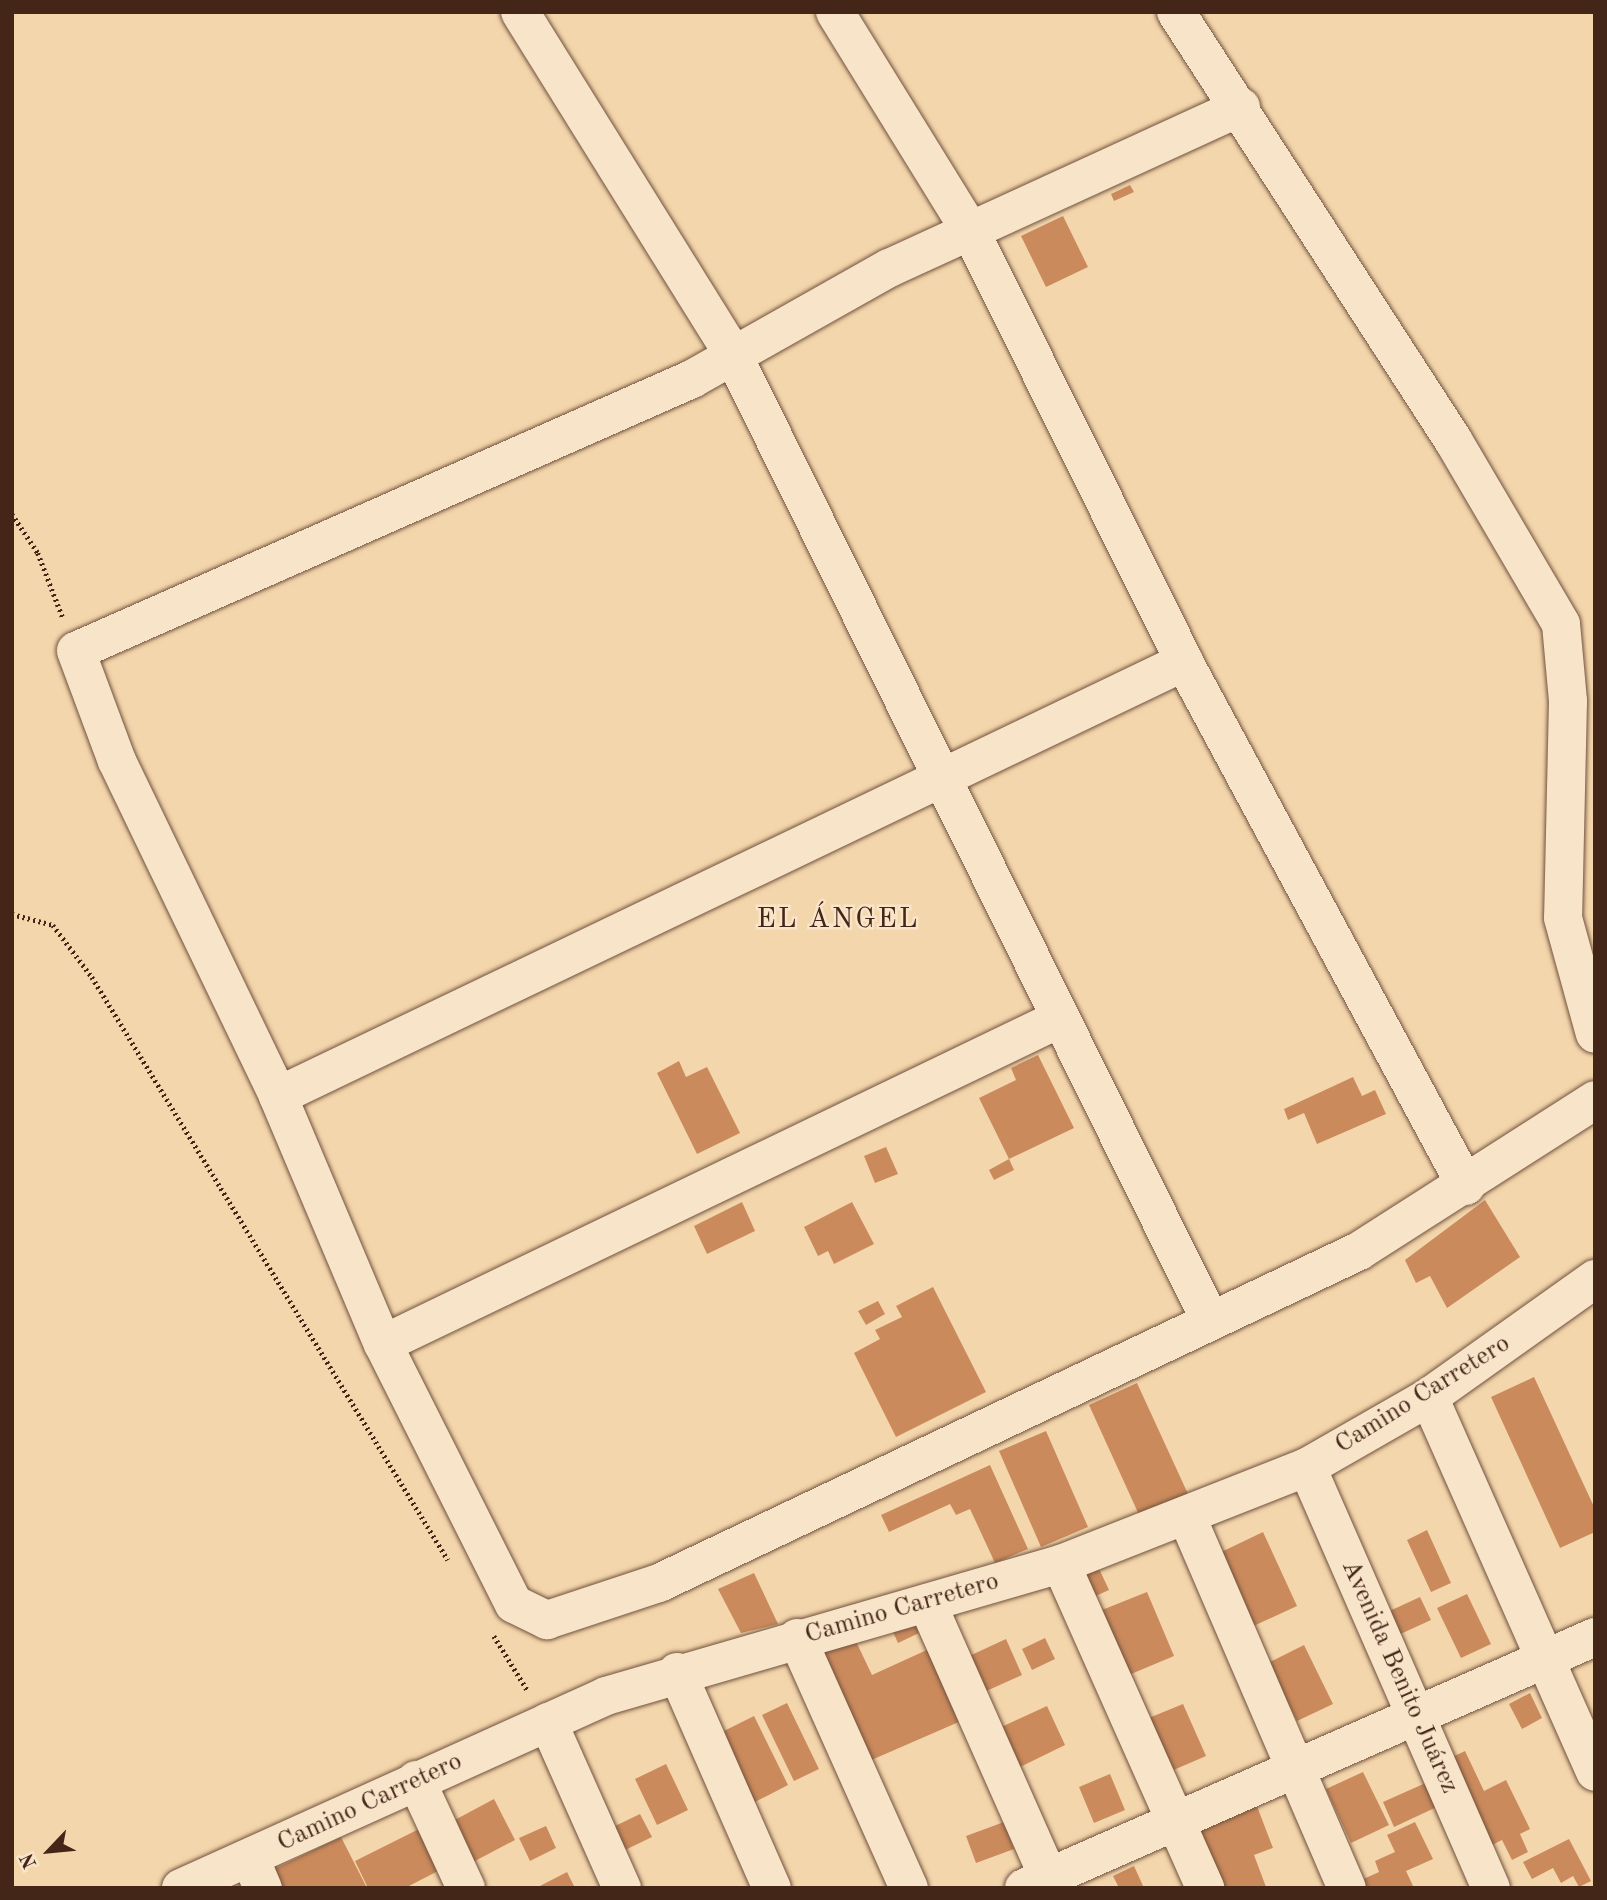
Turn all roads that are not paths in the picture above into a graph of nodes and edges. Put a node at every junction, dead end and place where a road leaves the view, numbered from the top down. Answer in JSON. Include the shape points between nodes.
{"nodes":[{"id":1,"x":520,"y":12,"type":"edge"},
{"id":2,"x":835,"y":12,"type":"edge"},
{"id":3,"x":1176,"y":12,"type":"edge"},
{"id":4,"x":1241,"y":107,"type":"junction"},
{"id":5,"x":971,"y":232,"type":"junction"},
{"id":6,"x":732,"y":353,"type":"junction"},
{"id":7,"x":1184,"y":662,"type":"junction"},
{"id":8,"x":943,"y":779,"type":"junction"},
{"id":9,"x":1061,"y":1017,"type":"junction"},
{"id":10,"x":1595,"y":1034,"type":"edge"},
{"id":11,"x":278,"y":1096,"type":"junction"},
{"id":12,"x":1595,"y":1100,"type":"edge"},
{"id":13,"x":1466,"y":1186,"type":"junction"},
{"id":14,"x":1595,"y":1279,"type":"edge"},
{"id":15,"x":1210,"y":1320,"type":"junction"},
{"id":16,"x":383,"y":1344,"type":"junction"},
{"id":17,"x":1429,"y":1397,"type":"junction"},
{"id":18,"x":1307,"y":1467,"type":"junction"},
{"id":19,"x":1187,"y":1517,"type":"junction"},
{"id":20,"x":1061,"y":1564,"type":"junction"},
{"id":21,"x":927,"y":1603,"type":"junction"},
{"id":22,"x":1595,"y":1637,"type":"edge"},
{"id":23,"x":797,"y":1638,"type":"junction"},
{"id":24,"x":1543,"y":1659,"type":"junction"},
{"id":25,"x":677,"y":1672,"type":"junction"},
{"id":26,"x":1414,"y":1712,"type":"junction"},
{"id":27,"x":548,"y":1722,"type":"junction"},
{"id":28,"x":1293,"y":1766,"type":"junction"},
{"id":29,"x":1595,"y":1772,"type":"edge"},
{"id":30,"x":416,"y":1780,"type":"junction"},
{"id":31,"x":1175,"y":1820,"type":"junction"},
{"id":32,"x":257,"y":1873,"type":"edge"},
{"id":33,"x":1041,"y":1884,"type":"edge"},
{"id":34,"x":181,"y":1888,"type":"edge"},
{"id":35,"x":466,"y":1888,"type":"edge"},
{"id":36,"x":622,"y":1888,"type":"edge"},
{"id":37,"x":772,"y":1888,"type":"edge"},
{"id":38,"x":909,"y":1888,"type":"edge"},
{"id":39,"x":1205,"y":1888,"type":"edge"},
{"id":40,"x":1347,"y":1888,"type":"edge"},
{"id":41,"x":1491,"y":1888,"type":"edge"}],
"edges":[{"from":1,"to":6,"type":"street"},
{"from":2,"to":5,"type":"street"},
{"from":3,"to":4,"type":"street"},
{"from":4,"to":5,"type":"street"},
{"from":4,"to":10,"type":"street","via":[[1452,440],[1561,624],[1568,701],[1563,918]]},
{"from":5,"to":6,"type":"street","via":[[889,268]]},
{"from":5,"to":7,"type":"street"},
{"from":6,"to":8,"type":"street"},
{"from":6,"to":11,"type":"street","via":[[692,379],[76,651],[117,761]]},
{"from":7,"to":8,"type":"street"},
{"from":7,"to":13,"type":"street"},
{"from":8,"to":9,"type":"street"},
{"from":8,"to":11,"type":"street"},
{"from":9,"to":15,"type":"street"},
{"from":9,"to":16,"type":"street"},
{"from":11,"to":16,"type":"street"},
{"from":12,"to":13,"type":"street"},
{"from":13,"to":15,"type":"street","via":[[1359,1251]]},
{"from":14,"to":17,"type":"street","name":"Camino Carretero"},
{"from":15,"to":16,"type":"street","via":[[659,1583],[547,1620],[514,1604]]},
{"from":17,"to":18,"type":"street","name":"Camino Carretero"},
{"from":17,"to":24,"type":"street"},
{"from":18,"to":19,"type":"street","name":"Camino Carretero"},
{"from":18,"to":26,"type":"street","name":"Avenida Benito Juárez"},
{"from":19,"to":20,"type":"street","name":"Camino Carretero"},
{"from":19,"to":28,"type":"street"},
{"from":20,"to":21,"type":"street","name":"Camino Carretero"},
{"from":20,"to":31,"type":"street"},
{"from":21,"to":23,"type":"street","name":"Camino Carretero"},
{"from":21,"to":33,"type":"street"},
{"from":22,"to":24,"type":"street"},
{"from":23,"to":25,"type":"street","name":"Camino Carretero"},
{"from":23,"to":38,"type":"street"},
{"from":24,"to":26,"type":"street"},
{"from":24,"to":29,"type":"street"},
{"from":25,"to":27,"type":"street","name":"Camino Carretero"},
{"from":25,"to":37,"type":"street"},
{"from":26,"to":28,"type":"street"},
{"from":26,"to":41,"type":"street","name":"Avenida Benito Juárez"},
{"from":27,"to":30,"type":"street","name":"Camino Carretero"},
{"from":27,"to":36,"type":"street"},
{"from":28,"to":31,"type":"street"},
{"from":28,"to":40,"type":"street"},
{"from":30,"to":32,"type":"street","name":"Camino Carretero"},
{"from":30,"to":35,"type":"street"},
{"from":31,"to":33,"type":"street"},
{"from":31,"to":39,"type":"street"},
{"from":32,"to":34,"type":"street","name":"Camino Carretero"}]}
